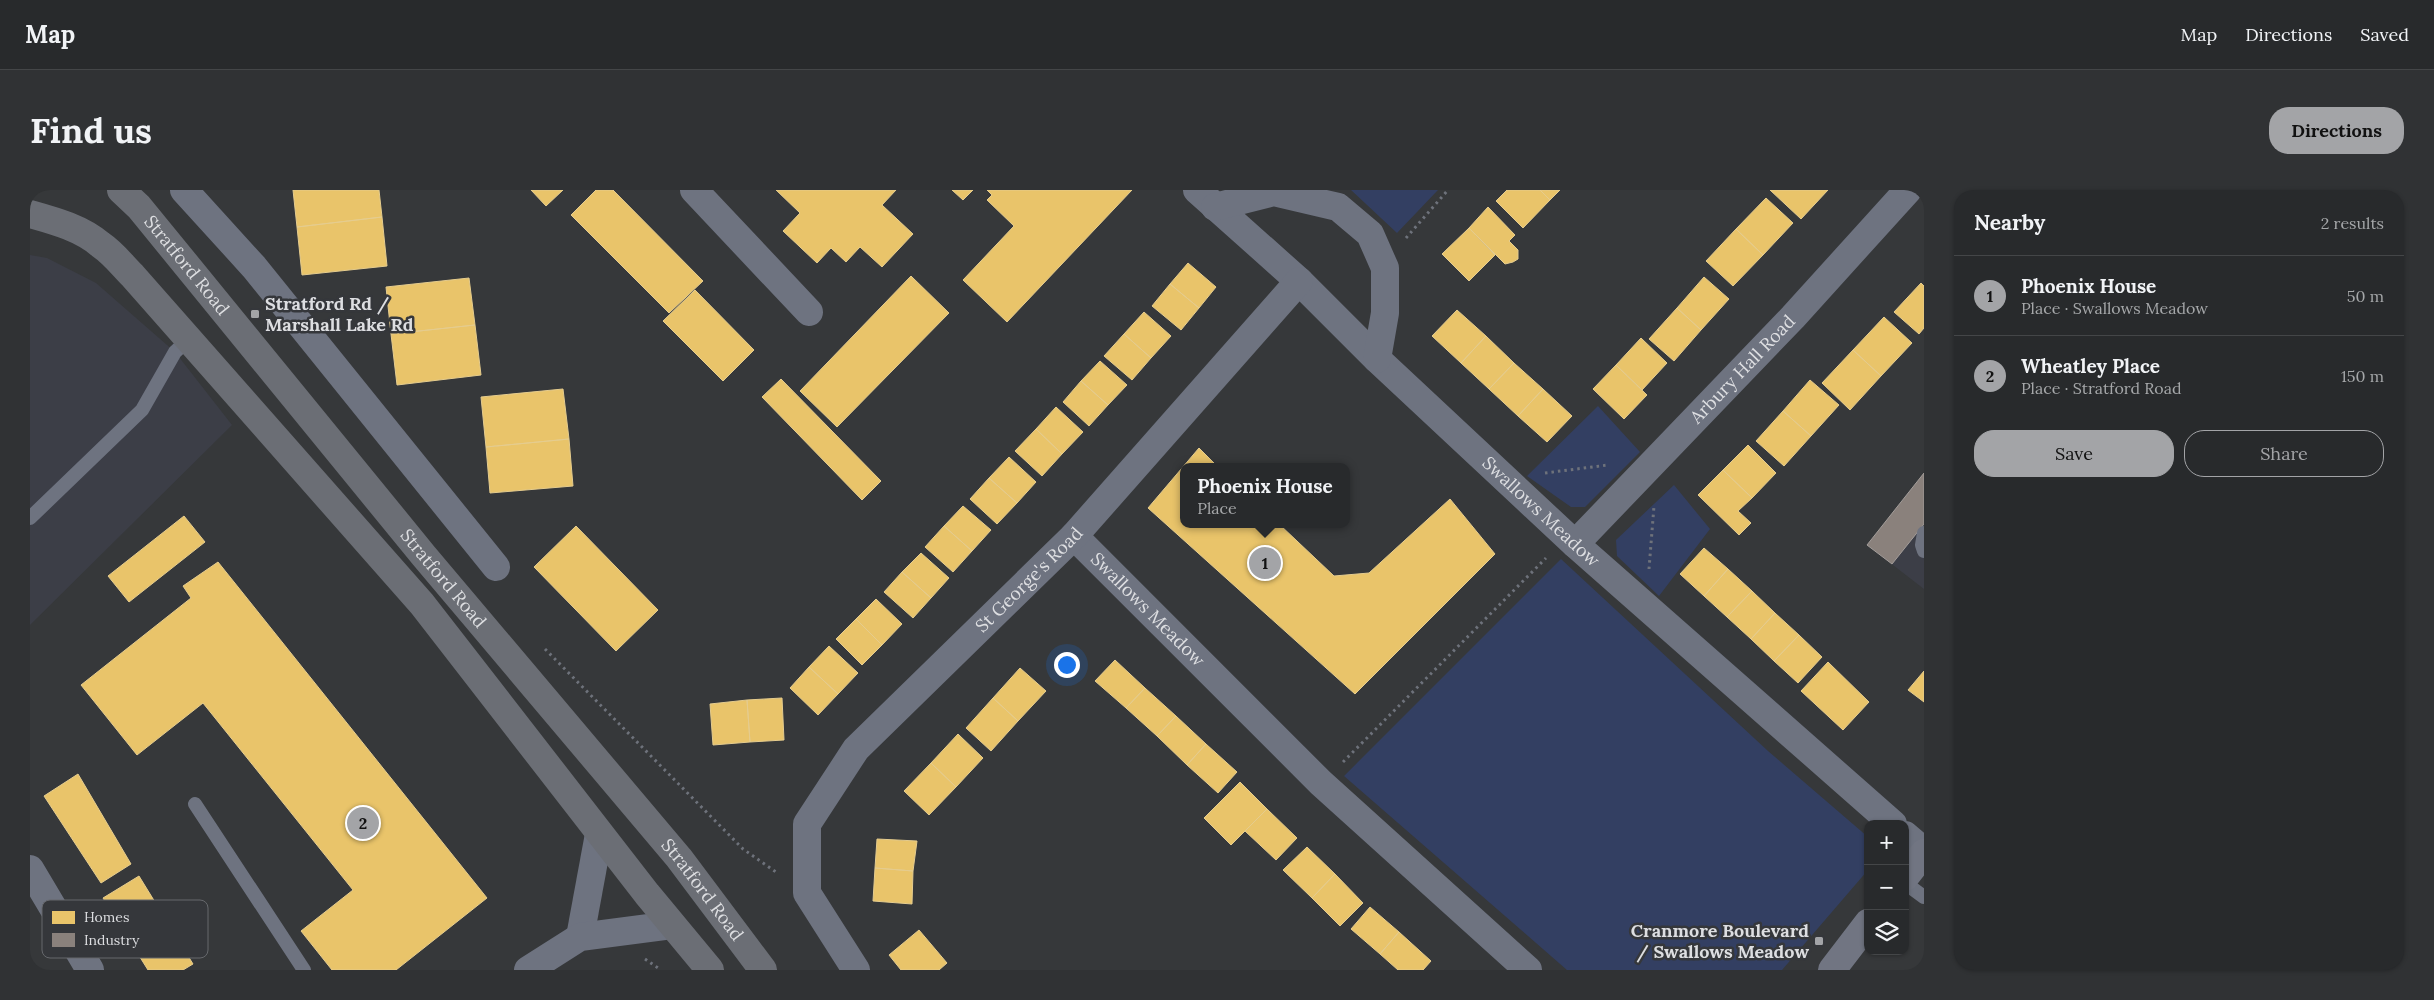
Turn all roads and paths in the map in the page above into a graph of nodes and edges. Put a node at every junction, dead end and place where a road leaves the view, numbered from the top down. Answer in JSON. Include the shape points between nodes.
{"nodes":[{"id":1,"x":121,"y":190,"type":"edge"},
{"id":2,"x":184,"y":190,"type":"edge"},
{"id":3,"x":694,"y":190,"type":"edge"},
{"id":4,"x":1448,"y":190,"type":"edge"},
{"id":5,"x":1908,"y":190,"type":"edge"},
{"id":6,"x":1206,"y":199,"type":"edge"},
{"id":7,"x":30,"y":214,"type":"edge"},
{"id":8,"x":1385,"y":268,"type":"junction"},
{"id":9,"x":1299,"y":281,"type":"junction"},
{"id":10,"x":809,"y":312,"type":"dead end"},
{"id":11,"x":189,"y":339,"type":"junction"},
{"id":12,"x":1377,"y":359,"type":"junction"},
{"id":13,"x":30,"y":518,"type":"edge"},
{"id":14,"x":1924,"y":532,"type":"edge"},
{"id":15,"x":1074,"y":536,"type":"junction"},
{"id":16,"x":1572,"y":540,"type":"junction"},
{"id":17,"x":1924,"y":551,"type":"edge"},
{"id":18,"x":496,"y":567,"type":"dead end"},
{"id":19,"x":1322,"y":784,"type":"junction"},
{"id":20,"x":195,"y":804,"type":"dead end"},
{"id":21,"x":1889,"y":820,"type":"edge"},
{"id":22,"x":600,"y":834,"type":"junction"},
{"id":23,"x":1909,"y":839,"type":"edge"},
{"id":24,"x":1924,"y":852,"type":"edge"},
{"id":25,"x":30,"y":869,"type":"edge"},
{"id":26,"x":1909,"y":871,"type":"edge"},
{"id":27,"x":1909,"y":886,"type":"edge"},
{"id":28,"x":1924,"y":897,"type":"edge"},
{"id":29,"x":48,"y":900,"type":"edge"},
{"id":30,"x":672,"y":925,"type":"junction"},
{"id":31,"x":1864,"y":928,"type":"edge"},
{"id":32,"x":625,"y":931,"type":"junction"},
{"id":33,"x":580,"y":937,"type":"junction"},
{"id":34,"x":83,"y":958,"type":"edge"},
{"id":35,"x":90,"y":970,"type":"edge"},
{"id":36,"x":304,"y":970,"type":"edge"},
{"id":37,"x":528,"y":970,"type":"edge"},
{"id":38,"x":661,"y":970,"type":"edge"},
{"id":39,"x":710,"y":970,"type":"edge"},
{"id":40,"x":763,"y":970,"type":"edge"},
{"id":41,"x":856,"y":970,"type":"edge"},
{"id":42,"x":1528,"y":970,"type":"edge"},
{"id":43,"x":1832,"y":970,"type":"edge"}],
"edges":[{"from":1,"to":40,"type":"highway","name":"Stratford Road","via":[[139,207],[424,556],[679,858]]},
{"from":2,"to":18,"type":"street","via":[[254,267]]},
{"from":3,"to":10,"type":"street"},
{"from":4,"to":8,"type":"path","via":[[1402,242]]},
{"from":5,"to":16,"type":"street","name":"Arbury Hall Road","via":[[1794,316]]},
{"from":6,"to":8,"type":"street","via":[[1274,192],[1338,207],[1370,234]]},
{"from":6,"to":9,"type":"street","name":"Swallows Meadow"},
{"from":7,"to":11,"type":"highway","name":"Stratford Road","via":[[65,224],[102,245]]},
{"from":8,"to":12,"type":"street","via":[[1385,313]]},
{"from":9,"to":12,"type":"street","name":"Swallows Meadow"},
{"from":9,"to":15,"type":"street","name":"St George's Road"},
{"from":11,"to":13,"type":"lane","via":[[175,352],[142,410]]},
{"from":11,"to":22,"type":"highway","name":"Stratford Road","via":[[422,604]]},
{"from":12,"to":16,"type":"street","name":"Swallows Meadow"},
{"from":14,"to":17,"type":"lane"},
{"from":15,"to":19,"type":"street","name":"Swallows Meadow"},
{"from":15,"to":41,"type":"street","name":"St George's Road","via":[[856,749],[806,824],[806,893]]},
{"from":16,"to":19,"type":"path"},
{"from":16,"to":21,"type":"street","name":"Swallows Meadow"},
{"from":19,"to":42,"type":"street","name":"Swallows Meadow"},
{"from":20,"to":36,"type":"lane"},
{"from":22,"to":30,"type":"highway","name":"Stratford Road"},
{"from":22,"to":33,"type":"street"},
{"from":23,"to":24,"type":"street"},
{"from":24,"to":26,"type":"street"},
{"from":25,"to":29,"type":"street"},
{"from":27,"to":28,"type":"lane"},
{"from":30,"to":32,"type":"street"},
{"from":30,"to":39,"type":"highway","name":"Stratford Road"},
{"from":31,"to":43,"type":"street"},
{"from":32,"to":33,"type":"street"},
{"from":32,"to":38,"type":"path","via":[[633,950]]},
{"from":33,"to":37,"type":"street"},
{"from":34,"to":35,"type":"street"}]}
